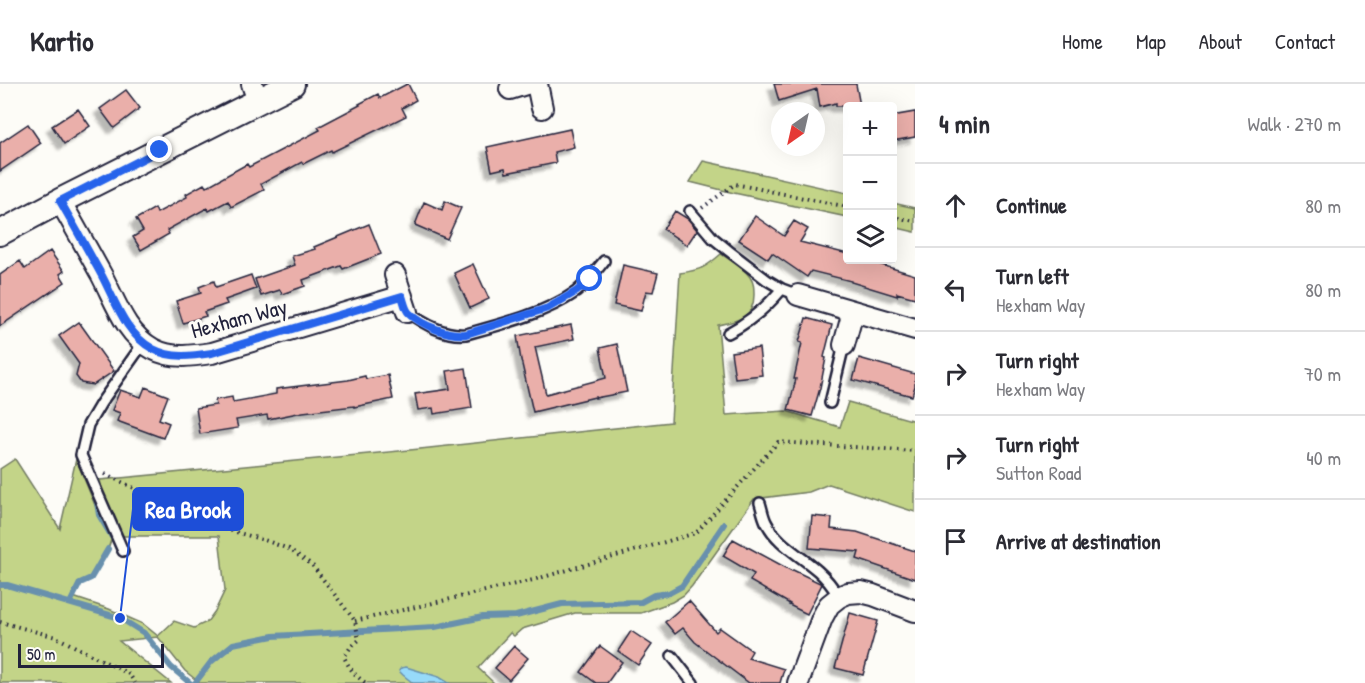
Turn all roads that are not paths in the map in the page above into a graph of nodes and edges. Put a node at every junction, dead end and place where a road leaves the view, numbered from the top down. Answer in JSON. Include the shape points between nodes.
{"nodes":[{"id":1,"x":292,"y":84,"type":"edge"},
{"id":2,"x":537,"y":84,"type":"edge"},
{"id":3,"x":255,"y":92,"type":"edge"},
{"id":4,"x":542,"y":108,"type":"dead end"},
{"id":5,"x":60,"y":201,"type":"junction"},
{"id":6,"x":692,"y":212,"type":"road end"},
{"id":7,"x":0,"y":233,"type":"edge"},
{"id":8,"x":604,"y":261,"type":"dead end"},
{"id":9,"x":395,"y":275,"type":"dead end"},
{"id":10,"x":790,"y":292,"type":"junction"},
{"id":11,"x":405,"y":304,"type":"junction"},
{"id":12,"x":853,"y":312,"type":"junction"},
{"id":13,"x":915,"y":329,"type":"edge"},
{"id":14,"x":728,"y":333,"type":"dead end"},
{"id":15,"x":144,"y":342,"type":"junction"},
{"id":16,"x":844,"y":345,"type":"joint"},
{"id":17,"x":830,"y":404,"type":"dead end"},
{"id":18,"x":760,"y":503,"type":"dead end"},
{"id":19,"x":123,"y":551,"type":"dead end"},
{"id":20,"x":839,"y":597,"type":"junction"},
{"id":21,"x":915,"y":611,"type":"edge"},
{"id":22,"x":672,"y":656,"type":"dead end"},
{"id":23,"x":693,"y":683,"type":"edge"},
{"id":24,"x":798,"y":683,"type":"edge"}],
"edges":[{"from":1,"to":3,"type":"street"},
{"from":2,"to":4,"type":"street"},
{"from":3,"to":5,"type":"street"},
{"from":5,"to":7,"type":"street"},
{"from":5,"to":15,"type":"street","name":"Hexham Way","via":[[125,321]]},
{"from":6,"to":10,"type":"lane","via":[[713,238],[767,280]]},
{"from":8,"to":11,"type":"lane","via":[[577,291],[548,308],[466,334],[433,328]]},
{"from":9,"to":11,"type":"street"},
{"from":10,"to":12,"type":"street"},
{"from":10,"to":14,"type":"lane"},
{"from":11,"to":15,"type":"street","name":"Hexham Way","via":[[191,357],[153,349]]},
{"from":12,"to":13,"type":"street"},
{"from":12,"to":16,"type":"street"},
{"from":15,"to":19,"type":"lane","via":[[88,425],[81,455]]},
{"from":16,"to":17,"type":"lane"},
{"from":18,"to":20,"type":"lane","via":[[774,535],[817,570]]},
{"from":20,"to":21,"type":"street","via":[[861,592]]},
{"from":20,"to":24,"type":"street","via":[[822,618]]},
{"from":22,"to":23,"type":"lane"}]}
